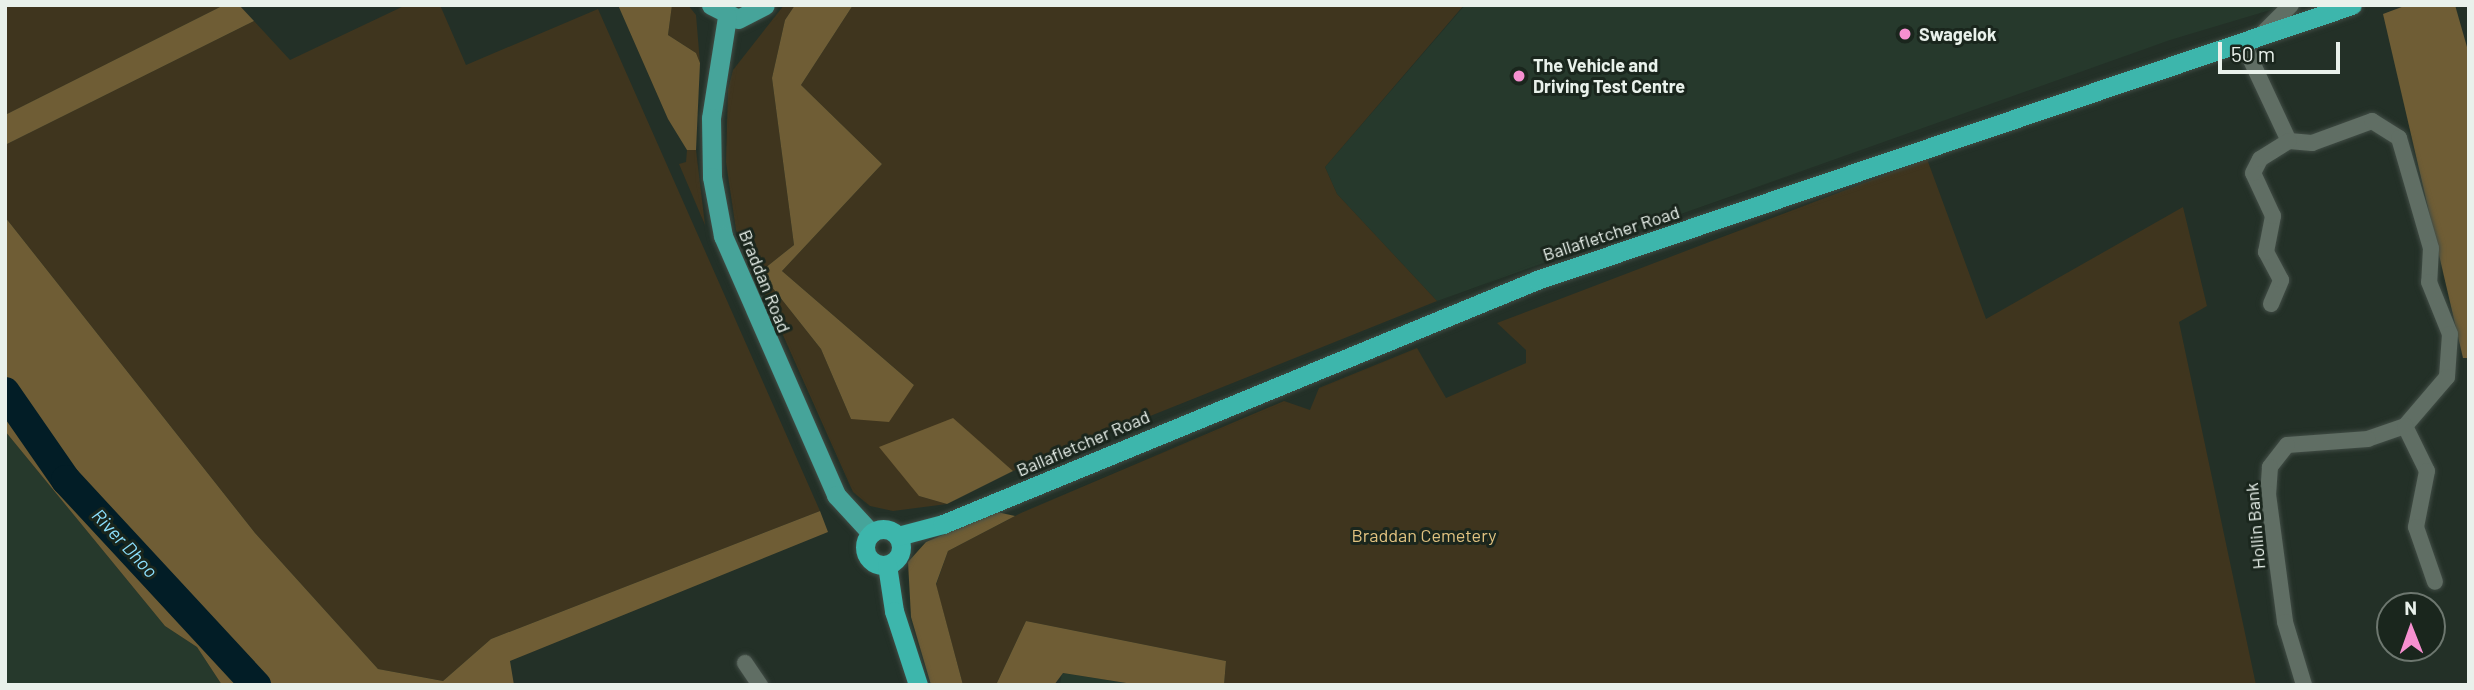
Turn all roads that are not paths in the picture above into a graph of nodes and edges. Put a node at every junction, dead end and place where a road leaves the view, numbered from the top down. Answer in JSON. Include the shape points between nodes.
{"nodes":[{"id":1,"x":711,"y":5,"type":"edge"},
{"id":2,"x":765,"y":5,"type":"edge"},
{"id":3,"x":2291,"y":5,"type":"edge"},
{"id":4,"x":2352,"y":5,"type":"edge"},
{"id":5,"x":727,"y":17,"type":"junction"},
{"id":6,"x":2250,"y":40,"type":"junction"},
{"id":7,"x":2289,"y":141,"type":"junction"},
{"id":8,"x":2270,"y":304,"type":"dead end"},
{"id":9,"x":2405,"y":426,"type":"junction"},
{"id":10,"x":872,"y":533,"type":"junction"},
{"id":11,"x":898,"y":536,"type":"junction"},
{"id":12,"x":887,"y":565,"type":"junction"},
{"id":13,"x":2435,"y":582,"type":"dead end"},
{"id":14,"x":745,"y":663,"type":"dead end"},
{"id":15,"x":760,"y":685,"type":"edge"},
{"id":16,"x":918,"y":685,"type":"edge"},
{"id":17,"x":2304,"y":685,"type":"edge"}],
"edges":[{"from":1,"to":5,"type":"main road"},
{"from":2,"to":5,"type":"main road","via":[[750,18]]},
{"from":3,"to":6,"type":"street"},
{"from":4,"to":6,"type":"highway","name":"Ballafletcher Road"},
{"from":5,"to":10,"type":"main road","name":"Braddan Road","via":[[711,118],[723,236],[836,495]]},
{"from":6,"to":7,"type":"street"},
{"from":6,"to":11,"type":"highway","name":"Ballafletcher Road","via":[[1536,280],[943,524]]},
{"from":7,"to":8,"type":"street","via":[[2260,159],[2253,173],[2273,216],[2266,252],[2281,288]]},
{"from":7,"to":9,"type":"street","via":[[2312,143],[2372,121],[2389,128],[2403,149],[2407,183],[2431,248],[2429,282],[2450,334],[2447,377]]},
{"from":9,"to":13,"type":"street","via":[[2427,471],[2416,527]]},
{"from":9,"to":17,"type":"street","name":"Hollin Bank","via":[[2368,439],[2287,445],[2270,467],[2268,494],[2285,622]]},
{"from":10,"to":11,"type":"highway","via":[[885,529]]},
{"from":10,"to":12,"type":"highway","via":[[867,555]]},
{"from":11,"to":12,"type":"highway","via":[[900,555]]},
{"from":12,"to":16,"type":"highway","via":[[894,611]]},
{"from":14,"to":15,"type":"street"}]}
